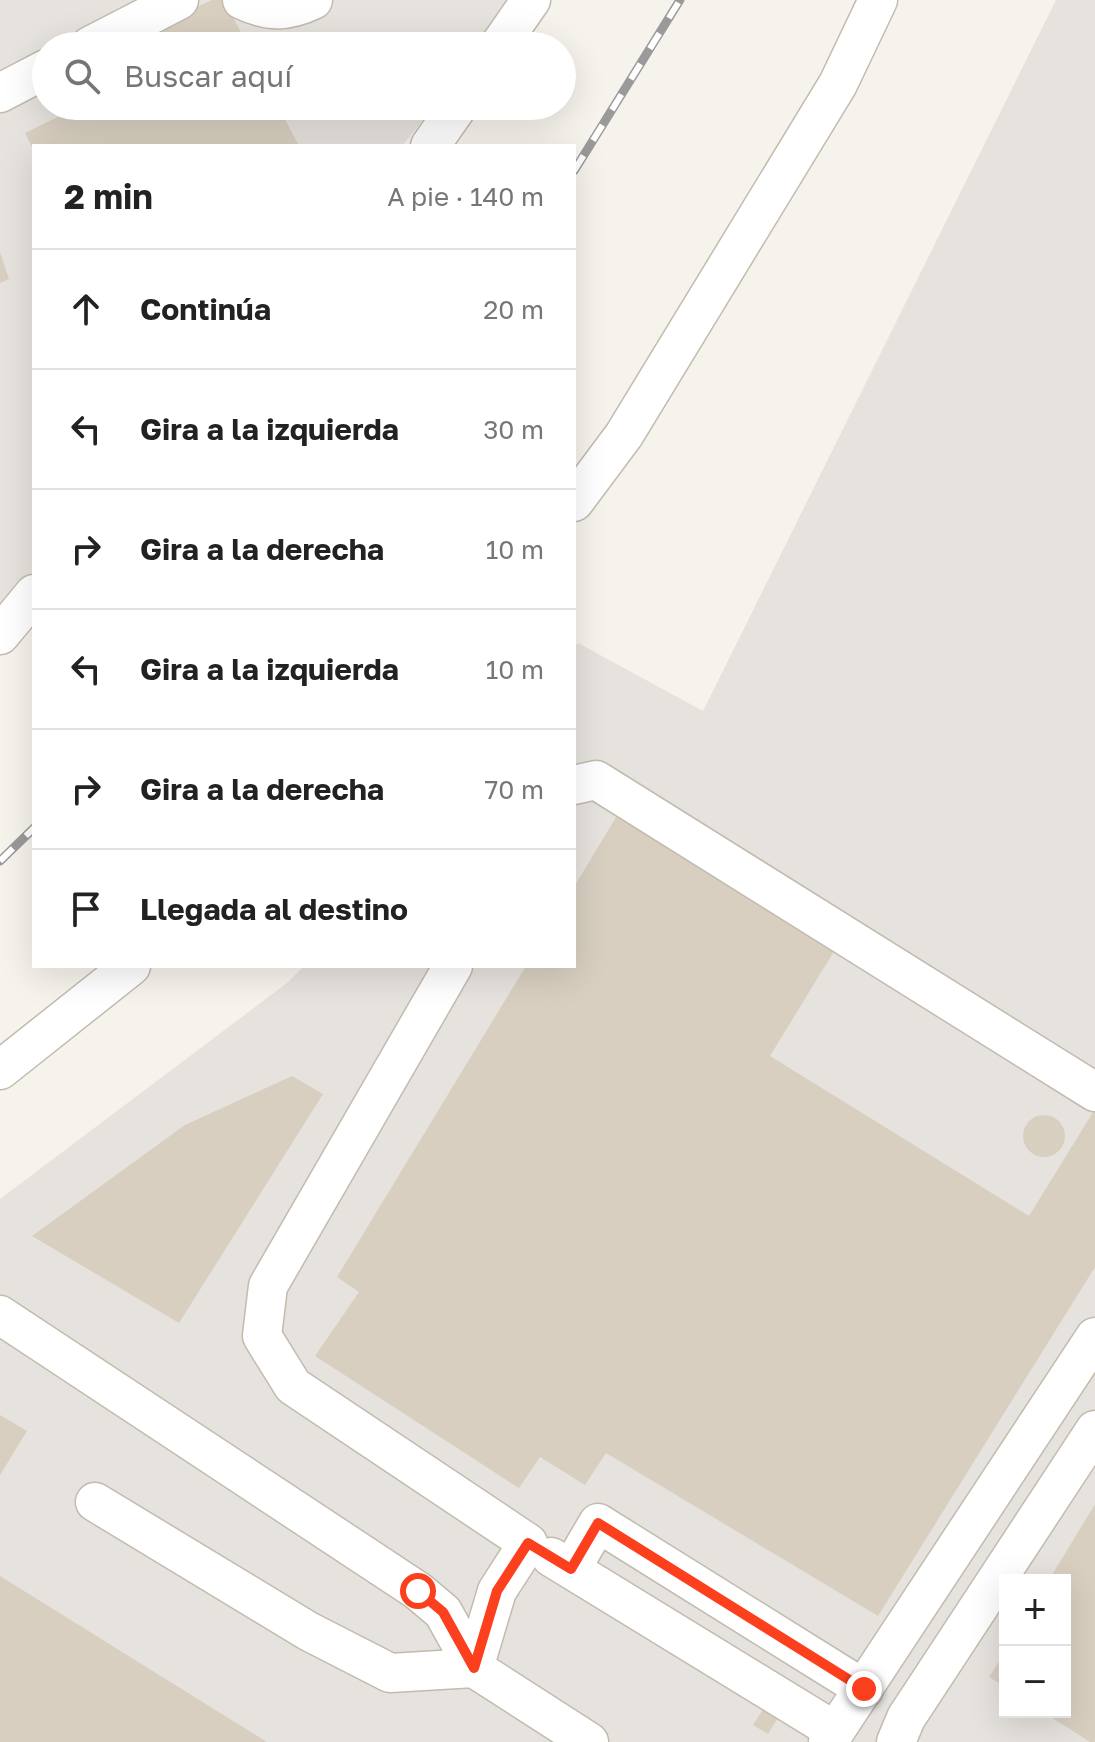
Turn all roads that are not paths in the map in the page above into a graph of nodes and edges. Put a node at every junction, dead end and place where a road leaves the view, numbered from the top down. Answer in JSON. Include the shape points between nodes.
{"nodes":[{"id":1,"x":179,"y":0,"type":"edge"},
{"id":2,"x":242,"y":0,"type":"edge"},
{"id":3,"x":313,"y":0,"type":"edge"},
{"id":4,"x":531,"y":0,"type":"edge"},
{"id":5,"x":878,"y":0,"type":"edge"},
{"id":6,"x":117,"y":32,"type":"edge"},
{"id":7,"x":509,"y":32,"type":"edge"},
{"id":8,"x":32,"y":76,"type":"edge"},
{"id":9,"x":0,"y":93,"type":"edge"},
{"id":10,"x":448,"y":120,"type":"edge"},
{"id":11,"x":431,"y":144,"type":"edge"},
{"id":12,"x":576,"y":499,"type":"edge"},
{"id":13,"x":32,"y":596,"type":"edge"},
{"id":14,"x":0,"y":635,"type":"edge"},
{"id":15,"x":576,"y":785,"type":"edge"},
{"id":16,"x":128,"y":968,"type":"edge"},
{"id":17,"x":452,"y":968,"type":"edge"},
{"id":18,"x":0,"y":1070,"type":"edge"},
{"id":19,"x":1095,"y":1092,"type":"edge"},
{"id":20,"x":0,"y":1315,"type":"edge"},
{"id":21,"x":1095,"y":1337,"type":"edge"},
{"id":22,"x":1095,"y":1430,"type":"edge"},
{"id":23,"x":95,"y":1502,"type":"dead end"},
{"id":24,"x":528,"y":1543,"type":"junction"},
{"id":25,"x":571,"y":1569,"type":"junction"},
{"id":26,"x":474,"y":1668,"type":"junction"},
{"id":27,"x":864,"y":1689,"type":"junction"},
{"id":28,"x":832,"y":1737,"type":"edge"},
{"id":29,"x":589,"y":1742,"type":"edge"},
{"id":30,"x":896,"y":1742,"type":"edge"}],
"edges":[{"from":1,"to":6,"type":"street"},
{"from":2,"to":3,"type":"street","via":[[266,11],[295,9]]},
{"from":4,"to":7,"type":"street"},
{"from":5,"to":12,"type":"street","via":[[829,98],[624,435]]},
{"from":8,"to":9,"type":"street"},
{"from":10,"to":11,"type":"street"},
{"from":13,"to":14,"type":"street"},
{"from":15,"to":19,"type":"street","via":[[596,780]]},
{"from":16,"to":18,"type":"street"},
{"from":17,"to":24,"type":"street","via":[[268,1286],[262,1336],[293,1386]]},
{"from":20,"to":26,"type":"street","via":[[418,1591],[443,1612]]},
{"from":21,"to":27,"type":"street"},
{"from":22,"to":30,"type":"street"},
{"from":23,"to":26,"type":"street","via":[[308,1631],[390,1673]]},
{"from":24,"to":25,"type":"street"},
{"from":24,"to":26,"type":"street","via":[[497,1591]]},
{"from":25,"to":27,"type":"street","via":[[598,1523]]},
{"from":25,"to":28,"type":"street"},
{"from":26,"to":29,"type":"street"},
{"from":27,"to":28,"type":"street"}]}
